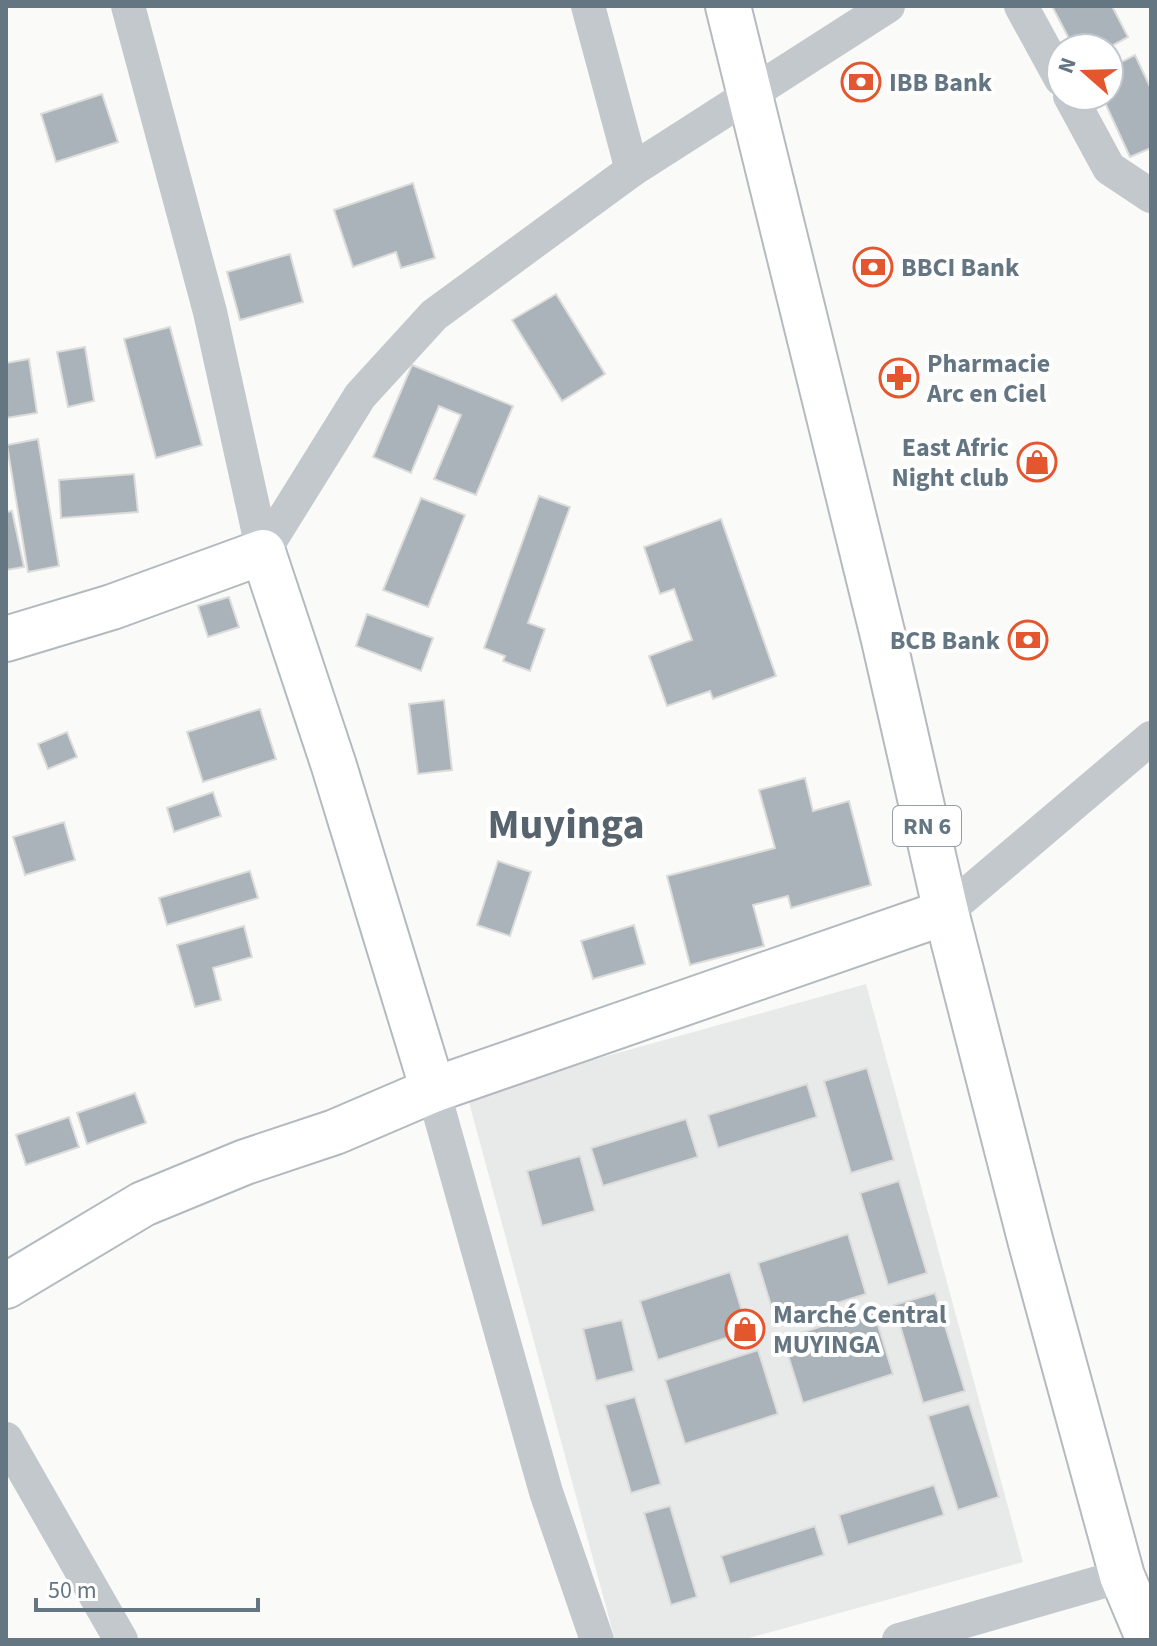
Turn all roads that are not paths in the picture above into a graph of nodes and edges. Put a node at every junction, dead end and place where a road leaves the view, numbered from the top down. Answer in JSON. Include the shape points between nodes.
{"nodes":[{"id":1,"x":128,"y":6,"type":"edge"},
{"id":2,"x":588,"y":6,"type":"edge"},
{"id":3,"x":728,"y":6,"type":"edge"},
{"id":4,"x":888,"y":6,"type":"edge"},
{"id":5,"x":1021,"y":6,"type":"edge"},
{"id":6,"x":1045,"y":50,"type":"edge"},
{"id":7,"x":750,"y":97,"type":"junction"},
{"id":8,"x":1079,"y":112,"type":"edge"},
{"id":9,"x":632,"y":170,"type":"junction"},
{"id":10,"x":1151,"y":196,"type":"edge"},
{"id":11,"x":263,"y":552,"type":"junction"},
{"id":12,"x":6,"y":639,"type":"edge"},
{"id":13,"x":1151,"y":738,"type":"edge"},
{"id":14,"x":946,"y":912,"type":"junction"},
{"id":15,"x":433,"y":1090,"type":"junction"},
{"id":16,"x":6,"y":1286,"type":"edge"},
{"id":17,"x":6,"y":1439,"type":"edge"},
{"id":18,"x":1122,"y":1576,"type":"junction"},
{"id":19,"x":121,"y":1640,"type":"edge"},
{"id":20,"x":597,"y":1640,"type":"edge"},
{"id":21,"x":899,"y":1640,"type":"edge"},
{"id":22,"x":1149,"y":1640,"type":"edge"}],
"edges":[{"from":1,"to":11,"type":"street","via":[[210,312]]},
{"from":2,"to":9,"type":"street"},
{"from":3,"to":7,"type":"street","number":"RN 6"},
{"from":4,"to":7,"type":"street"},
{"from":5,"to":6,"type":"street"},
{"from":7,"to":9,"type":"street"},
{"from":7,"to":14,"type":"street","number":"RN 6"},
{"from":8,"to":10,"type":"street","via":[[1109,168]]},
{"from":9,"to":11,"type":"street","via":[[434,315],[360,396]]},
{"from":11,"to":12,"type":"street"},
{"from":11,"to":15,"type":"street"},
{"from":13,"to":14,"type":"street"},
{"from":14,"to":15,"type":"street"},
{"from":14,"to":18,"type":"street","number":"RN 6"},
{"from":15,"to":16,"type":"street","via":[[143,1204]]},
{"from":15,"to":20,"type":"street","via":[[546,1492]]},
{"from":17,"to":19,"type":"street"},
{"from":18,"to":21,"type":"street"},
{"from":18,"to":22,"type":"street","number":"RN 6"}]}
